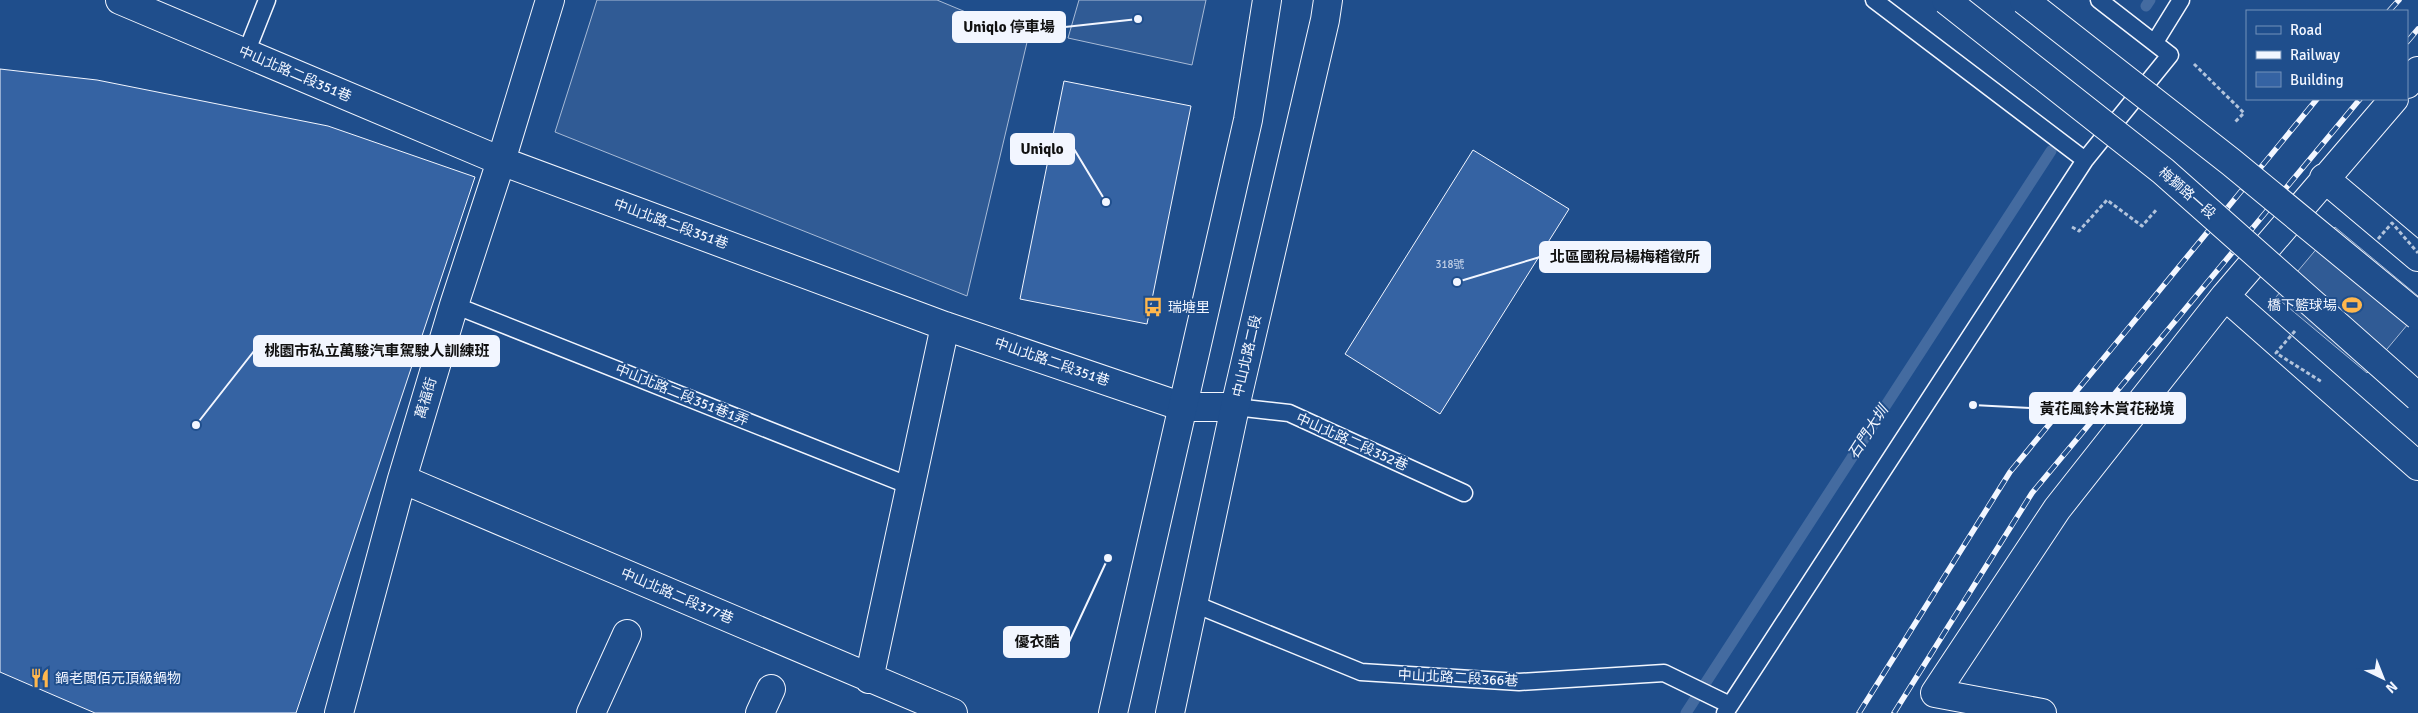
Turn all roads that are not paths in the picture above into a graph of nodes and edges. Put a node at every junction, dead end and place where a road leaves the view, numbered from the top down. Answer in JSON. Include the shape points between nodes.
{"nodes":[{"id":1,"x":120,"y":0,"type":"edge"},
{"id":2,"x":267,"y":0,"type":"edge"},
{"id":3,"x":550,"y":0,"type":"edge"},
{"id":4,"x":1267,"y":0,"type":"edge"},
{"id":5,"x":1328,"y":0,"type":"edge"},
{"id":6,"x":1874,"y":0,"type":"edge"},
{"id":7,"x":1946,"y":0,"type":"edge"},
{"id":8,"x":2024,"y":0,"type":"edge"},
{"id":9,"x":2099,"y":0,"type":"edge"},
{"id":10,"x":2181,"y":0,"type":"edge"},
{"id":11,"x":2156,"y":42,"type":"junction"},
{"id":12,"x":246,"y":53,"type":"junction"},
{"id":13,"x":2418,"y":71,"type":"edge"},
{"id":14,"x":2408,"y":83,"type":"edge"},
{"id":15,"x":2393,"y":100,"type":"edge"},
{"id":16,"x":2085,"y":160,"type":"junction"},
{"id":17,"x":501,"y":161,"type":"junction"},
{"id":18,"x":2324,"y":178,"type":"junction"},
{"id":19,"x":2418,"y":255,"type":"edge"},
{"id":20,"x":2224,"y":296,"type":"junction"},
{"id":21,"x":454,"y":305,"type":"junction"},
{"id":22,"x":2418,"y":316,"type":"edge"},
{"id":23,"x":945,"y":326,"type":"junction"},
{"id":24,"x":2418,"y":397,"type":"edge"},
{"id":25,"x":1183,"y":407,"type":"junction"},
{"id":26,"x":1235,"y":407,"type":"junction"},
{"id":27,"x":2418,"y":466,"type":"edge"},
{"id":28,"x":402,"y":478,"type":"junction"},
{"id":29,"x":910,"y":486,"type":"junction"},
{"id":30,"x":1464,"y":492,"type":"dead end"},
{"id":31,"x":1192,"y":603,"type":"junction"},
{"id":32,"x":627,"y":634,"type":"dead end"},
{"id":33,"x":869,"y":679,"type":"junction"},
{"id":34,"x":1724,"y":705,"type":"edge"},
{"id":35,"x":340,"y":713,"type":"edge"},
{"id":36,"x":591,"y":713,"type":"edge"},
{"id":37,"x":953,"y":713,"type":"edge"},
{"id":38,"x":1113,"y":713,"type":"edge"},
{"id":39,"x":1170,"y":713,"type":"edge"},
{"id":40,"x":2042,"y":713,"type":"edge"}],
"edges":[{"from":1,"to":12,"type":"street","name":"中山北路二段351巷"},
{"from":2,"to":12,"type":"lane"},
{"from":3,"to":17,"type":"street","name":"萬福街"},
{"from":4,"to":25,"type":"street","via":[[1248,120]]},
{"from":5,"to":26,"type":"street","name":"中山北路二段"},
{"from":6,"to":16,"type":"lane"},
{"from":7,"to":24,"type":"street","name":"梅獅路一段","bridge":true,"via":[[2162,171]]},
{"from":8,"to":22,"type":"street","bridge":true,"via":[[2232,162]]},
{"from":9,"to":11,"type":"lane"},
{"from":10,"to":11,"type":"lane"},
{"from":11,"to":16,"type":"lane","via":[[2170,55]]},
{"from":12,"to":17,"type":"street","name":"中山北路二段351巷"},
{"from":13,"to":14,"type":"street"},
{"from":15,"to":18,"type":"street"},
{"from":16,"to":34,"type":"lane"},
{"from":17,"to":21,"type":"street","name":"萬福街"},
{"from":17,"to":23,"type":"street","name":"中山北路二段351巷"},
{"from":18,"to":19,"type":"street"},
{"from":18,"to":20,"type":"street"},
{"from":20,"to":27,"type":"street"},
{"from":20,"to":40,"type":"street","via":[[2058,509],[1935,693]]},
{"from":21,"to":28,"type":"street","name":"萬福街"},
{"from":21,"to":29,"type":"lane","name":"中山北路二段351巷1弄"},
{"from":23,"to":25,"type":"street","name":"中山北路二段351巷"},
{"from":23,"to":29,"type":"street"},
{"from":25,"to":26,"type":"street","name":"中山北路二段351巷"},
{"from":25,"to":38,"type":"street"},
{"from":26,"to":30,"type":"lane","name":"中山北路二段352巷","via":[[1289,413]]},
{"from":26,"to":31,"type":"street","name":"中山北路二段"},
{"from":28,"to":33,"type":"street","name":"中山北路二段377巷"},
{"from":28,"to":35,"type":"street","name":"萬福街"},
{"from":29,"to":33,"type":"street"},
{"from":31,"to":34,"type":"lane","name":"中山北路二段366巷","via":[[1361,672],[1519,682],[1664,673]]},
{"from":31,"to":39,"type":"street","name":"中山北路二段"},
{"from":32,"to":36,"type":"street"},
{"from":33,"to":37,"type":"street","name":"中山北路二段377巷"}]}
